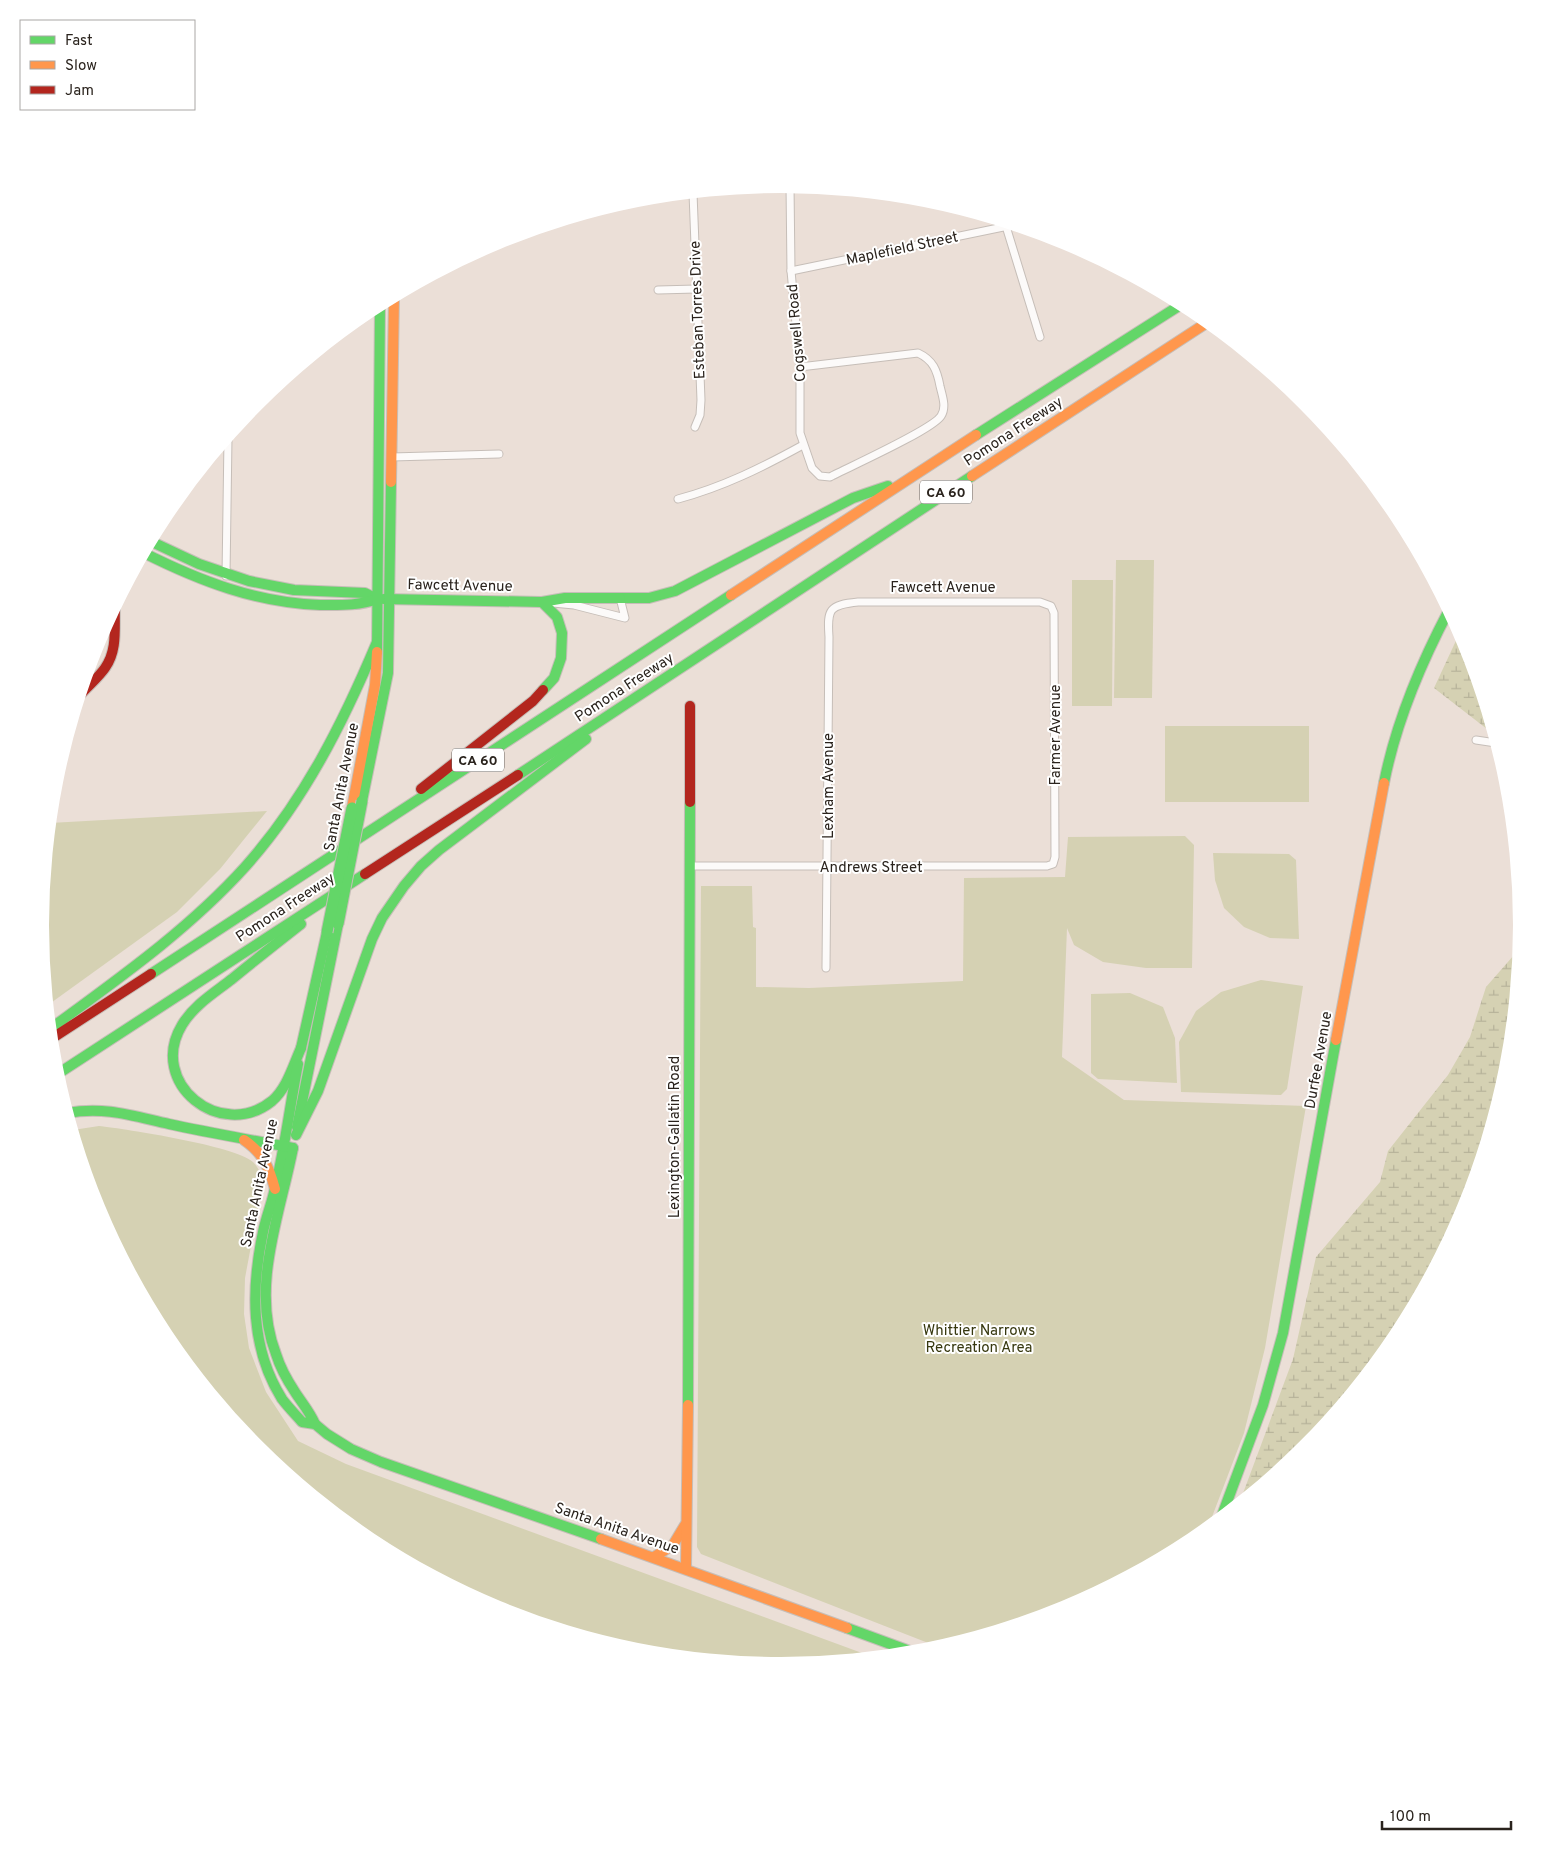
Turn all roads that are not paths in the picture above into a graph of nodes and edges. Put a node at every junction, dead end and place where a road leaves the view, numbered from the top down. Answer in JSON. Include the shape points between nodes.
{"nodes":[{"id":1,"x":790,"y":193,"type":"edge"},
{"id":2,"x":693,"y":199,"type":"edge"},
{"id":3,"x":999,"y":227,"type":"edge"},
{"id":4,"x":1009,"y":230,"type":"edge"},
{"id":5,"x":791,"y":271,"type":"junction"},
{"id":6,"x":696,"y":289,"type":"junction"},
{"id":7,"x":658,"y":290,"type":"dead end"},
{"id":8,"x":394,"y":304,"type":"edge"},
{"id":9,"x":1175,"y":309,"type":"edge"},
{"id":10,"x":380,"y":313,"type":"edge"},
{"id":11,"x":379,"y":324,"type":"junction"},
{"id":12,"x":394,"y":324,"type":"junction"},
{"id":13,"x":1201,"y":326,"type":"edge"},
{"id":14,"x":1040,"y":337,"type":"dead end"},
{"id":15,"x":800,"y":367,"type":"junction"},
{"id":16,"x":696,"y":427,"type":"dead end"},
{"id":17,"x":803,"y":445,"type":"junction"},
{"id":18,"x":228,"y":446,"type":"edge"},
{"id":19,"x":499,"y":454,"type":"dead end"},
{"id":20,"x":392,"y":456,"type":"junction"},
{"id":21,"x":905,"y":481,"type":"junction"},
{"id":22,"x":678,"y":499,"type":"dead end"},
{"id":23,"x":156,"y":545,"type":"edge"},
{"id":24,"x":149,"y":556,"type":"edge"},
{"id":25,"x":226,"y":576,"type":"junction"},
{"id":26,"x":340,"y":593,"type":"junction"},
{"id":27,"x":620,"y":598,"type":"junction"},
{"id":28,"x":377,"y":599,"type":"junction"},
{"id":29,"x":390,"y":599,"type":"junction"},
{"id":30,"x":542,"y":602,"type":"junction"},
{"id":31,"x":339,"y":605,"type":"junction"},
{"id":32,"x":1051,"y":606,"type":"joint"},
{"id":33,"x":835,"y":607,"type":"joint"},
{"id":34,"x":1445,"y":617,"type":"edge"},
{"id":35,"x":114,"y":623,"type":"edge"},
{"id":36,"x":377,"y":642,"type":"junction"},
{"id":37,"x":686,"y":665,"type":"junction"},
{"id":38,"x":90,"y":684,"type":"edge"},
{"id":39,"x":690,"y":706,"type":"dead end"},
{"id":40,"x":1476,"y":740,"type":"dead end"},
{"id":41,"x":1489,"y":742,"type":"edge"},
{"id":42,"x":358,"y":838,"type":"junction"},
{"id":43,"x":1053,"y":864,"type":"joint"},
{"id":44,"x":689,"y":866,"type":"junction"},
{"id":45,"x":827,"y":867,"type":"junction"},
{"id":46,"x":359,"y":877,"type":"junction"},
{"id":47,"x":826,"y":968,"type":"dead end"},
{"id":48,"x":56,"y":1025,"type":"edge"},
{"id":49,"x":57,"y":1035,"type":"edge"},
{"id":50,"x":301,"y":1048,"type":"junction"},
{"id":51,"x":63,"y":1070,"type":"edge"},
{"id":52,"x":73,"y":1112,"type":"edge"},
{"id":53,"x":296,"y":1135,"type":"junction"},
{"id":54,"x":240,"y":1138,"type":"junction"},
{"id":55,"x":288,"y":1147,"type":"junction"},
{"id":56,"x":275,"y":1189,"type":"junction"},
{"id":57,"x":315,"y":1424,"type":"junction"},
{"id":58,"x":1225,"y":1508,"type":"edge"},
{"id":59,"x":687,"y":1519,"type":"junction"},
{"id":60,"x":654,"y":1556,"type":"junction"},
{"id":61,"x":686,"y":1568,"type":"junction"},
{"id":62,"x":900,"y":1648,"type":"edge"}],
"edges":[{"from":1,"to":5,"type":"street","name":"Cogswell Road"},
{"from":2,"to":6,"type":"street","name":"Esteban Torres Drive"},
{"from":3,"to":5,"type":"street","name":"Maplefield Street"},
{"from":4,"to":14,"type":"street"},
{"from":5,"to":15,"type":"street","name":"Cogswell Road"},
{"from":6,"to":7,"type":"street"},
{"from":6,"to":16,"type":"street","name":"Esteban Torres Drive","via":[[701,400]]},
{"from":8,"to":12,"type":"main road","name":"Santa Anita Avenue"},
{"from":9,"to":21,"type":"main road","name":"Pomona Freeway","number":"CA 60"},
{"from":10,"to":11,"type":"main road","name":"Santa Anita Avenue"},
{"from":11,"to":12,"type":"main road"},
{"from":11,"to":28,"type":"main road","name":"Santa Anita Avenue"},
{"from":12,"to":20,"type":"main road","name":"Santa Anita Avenue"},
{"from":13,"to":37,"type":"main road","name":"Pomona Freeway","number":"CA 60"},
{"from":15,"to":17,"type":"street","name":"Cogswell Road","via":[[800,433]]},
{"from":15,"to":17,"type":"street","name":"Cogswell Road","via":[[918,353],[932,363],[944,405],[941,416],[917,433],[830,477],[820,476],[812,468]]},
{"from":17,"to":22,"type":"street","via":[[734,480]]},
{"from":18,"to":25,"type":"street"},
{"from":19,"to":20,"type":"street"},
{"from":20,"to":29,"type":"main road","name":"Santa Anita Avenue"},
{"from":21,"to":27,"type":"main road","via":[[853,498],[675,591],[649,598]]},
{"from":21,"to":42,"type":"main road","name":"Pomona Freeway","number":"CA 60"},
{"from":23,"to":25,"type":"main road"},
{"from":24,"to":31,"type":"main road","via":[[211,585],[240,593],[286,602]]},
{"from":25,"to":26,"type":"main road","via":[[286,589]]},
{"from":26,"to":28,"type":"main road","via":[[366,593]]},
{"from":26,"to":31,"type":"main road"},
{"from":27,"to":30,"type":"main road","name":"Fawcett Avenue","via":[[565,598]]},
{"from":27,"to":30,"type":"street","name":"Fawcett Avenue","via":[[624,618],[574,605]]},
{"from":28,"to":29,"type":"main road","name":"Fawcett Avenue"},
{"from":28,"to":31,"type":"main road","via":[[361,605]]},
{"from":28,"to":36,"type":"main road","name":"Santa Anita Avenue"},
{"from":29,"to":30,"type":"main road","name":"Fawcett Avenue"},
{"from":29,"to":53,"type":"main road","name":"Santa Anita Avenue","bridge":true,"via":[[388,673]]},
{"from":30,"to":42,"type":"main road","via":[[557,617],[562,633],[561,658],[554,678],[532,701]]},
{"from":32,"to":33,"type":"street","name":"Fawcett Avenue","via":[[1040,602],[866,602],[843,603]]},
{"from":32,"to":43,"type":"street","name":"Farmer Avenue","via":[[1054,614]]},
{"from":33,"to":45,"type":"street","name":"Lexham Avenue","via":[[828,616]]},
{"from":34,"to":58,"type":"main road","name":"Durfee Avenue","via":[[1414,682],[1389,756],[1283,1333],[1263,1405]]},
{"from":35,"to":38,"type":"main road","via":[[109,662]]},
{"from":36,"to":48,"type":"main road","via":[[361,684],[314,775],[257,852],[228,885],[162,945]]},
{"from":36,"to":50,"type":"main road","name":"Santa Anita Avenue","bridge":true,"via":[[375,685],[352,808]]},
{"from":37,"to":46,"type":"main road","name":"Pomona Freeway","number":"CA 60"},
{"from":37,"to":53,"type":"main road","via":[[467,827],[421,866],[404,886],[372,939],[318,1091]]},
{"from":39,"to":44,"type":"main road","name":"Lexington-Gallatin Road"},
{"from":40,"to":41,"type":"street"},
{"from":42,"to":49,"type":"main road","name":"Pomona Freeway","number":"CA 60"},
{"from":43,"to":45,"type":"street","name":"Andrews Street"},
{"from":44,"to":45,"type":"street","name":"Andrews Street"},
{"from":44,"to":59,"type":"main road","name":"Lexington-Gallatin Road"},
{"from":45,"to":47,"type":"street","name":"Lexham Avenue"},
{"from":46,"to":50,"type":"main road","via":[[195,1008],[175,1038],[173,1067],[190,1098],[205,1109],[230,1116],[242,1115],[261,1108],[284,1088]]},
{"from":46,"to":51,"type":"main road","name":"Pomona Freeway","number":"CA 60"},
{"from":50,"to":55,"type":"main road","name":"Santa Anita Avenue"},
{"from":52,"to":54,"type":"main road","via":[[111,1110]]},
{"from":53,"to":55,"type":"main road","name":"Santa Anita Avenue"},
{"from":54,"to":55,"type":"main road"},
{"from":54,"to":56,"type":"main road","via":[[266,1159]]},
{"from":55,"to":56,"type":"main road","name":"Santa Anita Avenue"},
{"from":55,"to":57,"type":"main road","name":"Santa Anita Avenue","via":[[265,1279],[266,1324],[281,1369],[311,1412]]},
{"from":56,"to":57,"type":"main road","name":"Santa Anita Avenue","via":[[255,1278],[257,1330],[271,1377],[283,1400],[302,1422]]},
{"from":57,"to":60,"type":"main road","name":"Santa Anita Avenue","via":[[351,1449],[381,1462]]},
{"from":59,"to":60,"type":"main road","via":[[678,1541],[670,1549]]},
{"from":59,"to":61,"type":"main road","name":"Lexington-Gallatin Road"},
{"from":60,"to":61,"type":"main road","name":"Santa Anita Avenue"},
{"from":61,"to":62,"type":"main road","name":"Santa Anita Avenue"}]}
